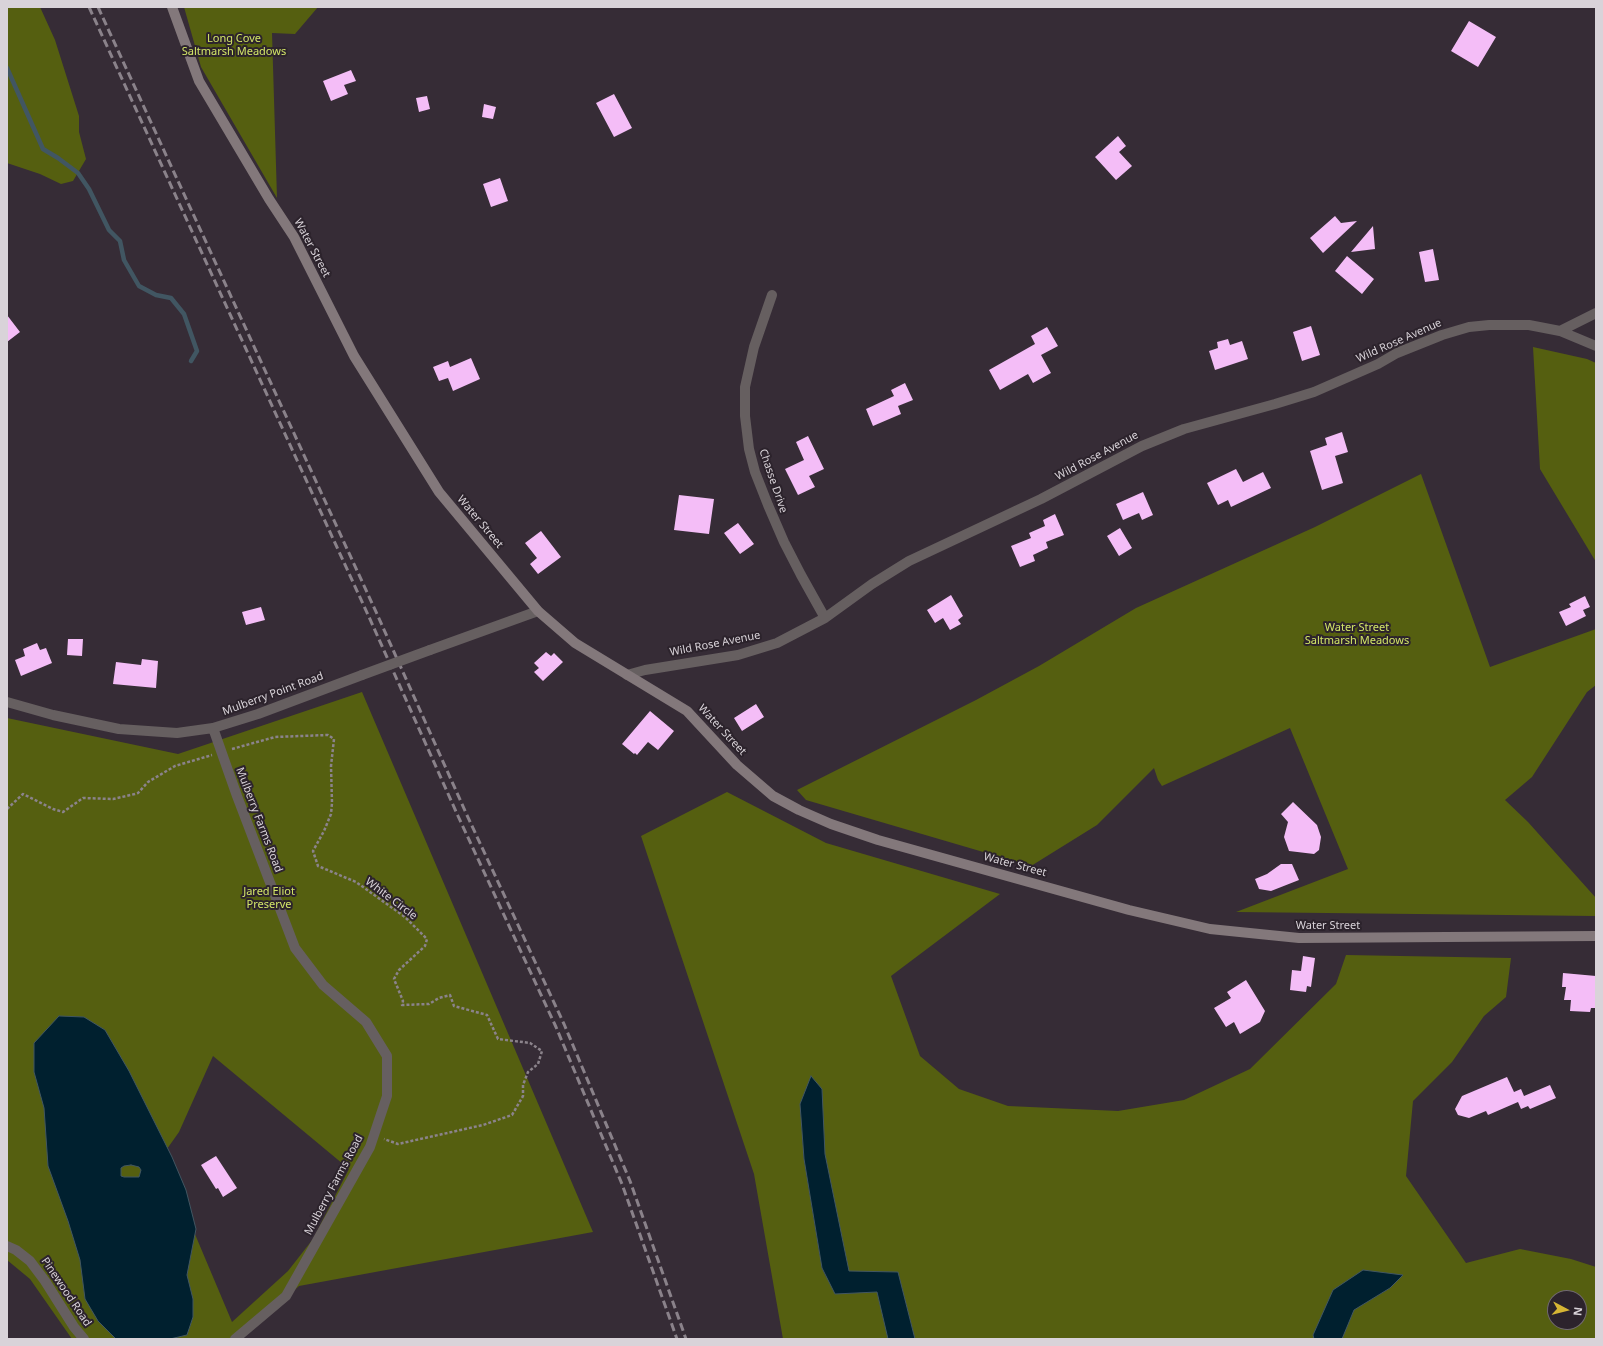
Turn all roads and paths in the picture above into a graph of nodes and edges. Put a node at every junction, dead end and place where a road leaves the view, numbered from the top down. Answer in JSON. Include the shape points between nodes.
{"nodes":[{"id":1,"x":172,"y":7,"type":"edge"},
{"id":2,"x":772,"y":295,"type":"dead end"},
{"id":3,"x":1596,"y":313,"type":"edge"},
{"id":4,"x":1560,"y":331,"type":"junction"},
{"id":5,"x":1596,"y":346,"type":"edge"},
{"id":6,"x":538,"y":611,"type":"junction"},
{"id":7,"x":826,"y":618,"type":"junction"},
{"id":8,"x":627,"y":675,"type":"junction"},
{"id":9,"x":7,"y":702,"type":"edge"},
{"id":10,"x":213,"y":728,"type":"junction"},
{"id":11,"x":221,"y":752,"type":"junction"},
{"id":12,"x":7,"y":809,"type":"edge"},
{"id":13,"x":1596,"y":936,"type":"edge"},
{"id":14,"x":374,"y":1136,"type":"junction"},
{"id":15,"x":7,"y":1246,"type":"edge"},
{"id":16,"x":84,"y":1339,"type":"edge"},
{"id":17,"x":236,"y":1339,"type":"edge"}],
"edges":[{"from":1,"to":6,"type":"main road","name":"Water Street","via":[[199,81],[294,237],[354,356],[439,492]]},
{"from":2,"to":7,"type":"street","name":"Chasse Drive","via":[[754,347],[745,388],[749,449],[784,542]]},
{"from":3,"to":4,"type":"street"},
{"from":4,"to":5,"type":"street","name":"Wild Rose Avenue"},
{"from":4,"to":7,"type":"street","name":"Wild Rose Avenue","via":[[1514,324],[1454,331],[1424,341],[1298,398],[1167,434],[1041,499],[909,561]]},
{"from":6,"to":8,"type":"main road","name":"Water Street","via":[[574,643]]},
{"from":6,"to":10,"type":"street","name":"Mulberry Point Road","bridge":true,"via":[[258,714]]},
{"from":7,"to":8,"type":"street","name":"Wild Rose Avenue","via":[[790,638],[758,649]]},
{"from":8,"to":13,"type":"main road","name":"Water Street","via":[[687,711],[737,765],[773,796],[799,810],[878,840],[1129,910],[1210,929],[1300,938]]},
{"from":9,"to":10,"type":"street","name":"Mulberry Point Road","via":[[119,729],[177,733]]},
{"from":10,"to":11,"type":"street","name":"Mulberry Farms Road"},
{"from":11,"to":12,"type":"path","via":[[175,766],[148,782],[135,794],[113,799],[83,798],[63,812],[23,794]]},
{"from":11,"to":14,"type":"street","name":"Mulberry Farms Road","via":[[295,948],[323,985],[366,1022],[387,1056],[388,1096]]},
{"from":11,"to":14,"type":"path","name":"White Circle","via":[[275,737],[328,735],[334,739],[331,814],[313,851],[318,866],[356,882],[405,917],[427,939],[424,946],[399,970],[394,979],[402,1005],[429,1004],[450,995],[454,1006],[487,1015],[498,1039],[530,1043],[542,1052],[538,1064],[528,1072],[523,1085],[523,1096],[512,1115],[483,1125],[398,1144]]},
{"from":14,"to":17,"type":"street","name":"Mulberry Farms Road","via":[[286,1296]]},
{"from":15,"to":16,"type":"street","name":"Pinewood Road","via":[[30,1261]]}]}
